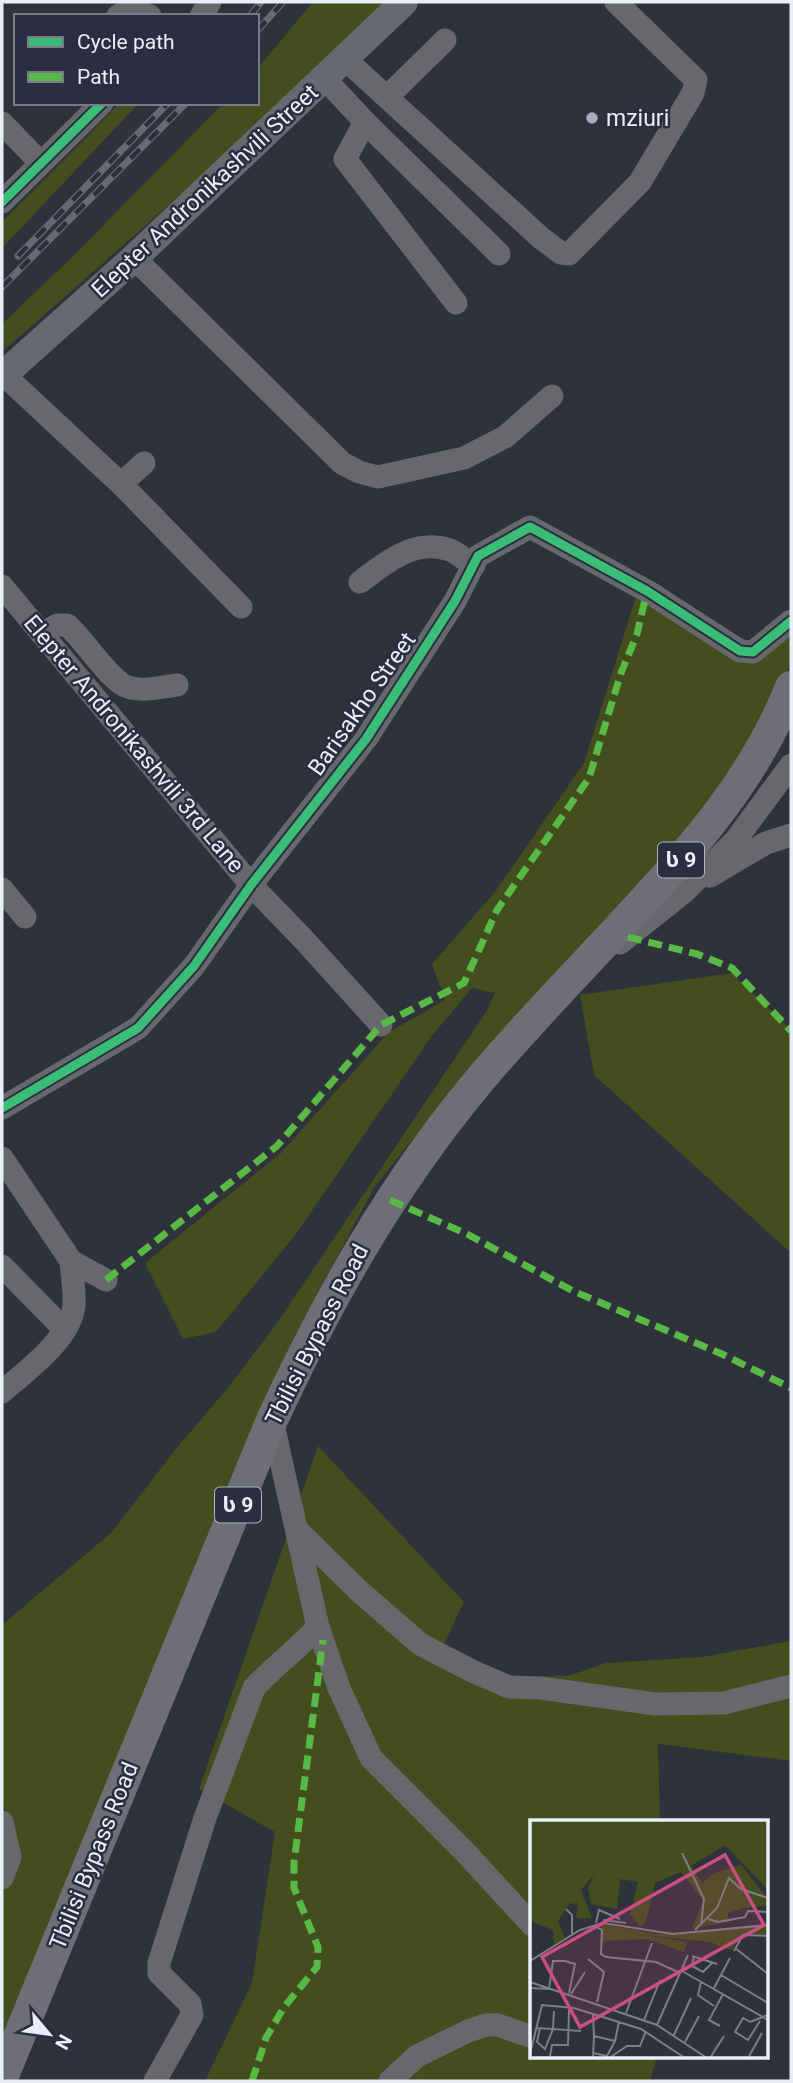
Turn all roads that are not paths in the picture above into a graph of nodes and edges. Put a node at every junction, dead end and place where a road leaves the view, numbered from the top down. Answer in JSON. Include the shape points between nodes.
{"nodes":[{"id":1,"x":404,"y":2,"type":"edge"},
{"id":2,"x":616,"y":2,"type":"edge"},
{"id":3,"x":121,"y":14,"type":"edge"},
{"id":4,"x":145,"y":14,"type":"edge"},
{"id":5,"x":445,"y":40,"type":"dead end"},
{"id":6,"x":345,"y":60,"type":"junction"},
{"id":7,"x":325,"y":79,"type":"junction"},
{"id":8,"x":387,"y":97,"type":"junction"},
{"id":9,"x":100,"y":105,"type":"edge"},
{"id":10,"x":2,"y":122,"type":"edge"},
{"id":11,"x":365,"y":122,"type":"junction"},
{"id":12,"x":40,"y":162,"type":"junction"},
{"id":13,"x":2,"y":202,"type":"edge"},
{"id":14,"x":499,"y":254,"type":"dead end"},
{"id":15,"x":134,"y":258,"type":"junction"},
{"id":16,"x":456,"y":303,"type":"dead end"},
{"id":17,"x":3,"y":376,"type":"edge"},
{"id":18,"x":552,"y":396,"type":"dead end"},
{"id":19,"x":144,"y":463,"type":"dead end"},
{"id":20,"x":121,"y":484,"type":"junction"},
{"id":21,"x":474,"y":565,"type":"junction"},
{"id":22,"x":360,"y":582,"type":"dead end"},
{"id":23,"x":2,"y":586,"type":"edge"},
{"id":24,"x":241,"y":607,"type":"dead end"},
{"id":25,"x":791,"y":621,"type":"edge"},
{"id":26,"x":42,"y":634,"type":"junction"},
{"id":27,"x":177,"y":685,"type":"dead end"},
{"id":28,"x":791,"y":687,"type":"edge"},
{"id":29,"x":791,"y":765,"type":"edge"},
{"id":30,"x":791,"y":835,"type":"edge"},
{"id":31,"x":251,"y":885,"type":"junction"},
{"id":32,"x":2,"y":889,"type":"edge"},
{"id":33,"x":684,"y":892,"type":"junction"},
{"id":34,"x":25,"y":918,"type":"dead end"},
{"id":35,"x":541,"y":1011,"type":"junction"},
{"id":36,"x":381,"y":1025,"type":"dead end"},
{"id":37,"x":2,"y":1108,"type":"edge"},
{"id":38,"x":2,"y":1158,"type":"edge"},
{"id":39,"x":71,"y":1261,"type":"junction"},
{"id":40,"x":2,"y":1266,"type":"edge"},
{"id":41,"x":106,"y":1280,"type":"dead end"},
{"id":42,"x":65,"y":1330,"type":"junction"},
{"id":43,"x":2,"y":1392,"type":"edge"},
{"id":44,"x":272,"y":1420,"type":"junction"},
{"id":45,"x":299,"y":1532,"type":"junction"},
{"id":46,"x":318,"y":1627,"type":"junction"},
{"id":47,"x":791,"y":1686,"type":"edge"},
{"id":48,"x":2,"y":1822,"type":"edge"},
{"id":49,"x":2,"y":1878,"type":"edge"},
{"id":50,"x":530,"y":1923,"type":"edge"},
{"id":51,"x":530,"y":2036,"type":"edge"},
{"id":52,"x":2,"y":2078,"type":"edge"},
{"id":53,"x":155,"y":2081,"type":"edge"},
{"id":54,"x":390,"y":2081,"type":"edge"}],
"edges":[{"from":1,"to":6,"type":"main road","name":"Elepter Andronikashvili Street"},
{"from":2,"to":8,"type":"street","via":[[696,80],[694,93],[640,182],[569,254],[541,238]]},
{"from":3,"to":4,"type":"street","via":[[135,10]]},
{"from":5,"to":8,"type":"street"},
{"from":6,"to":7,"type":"main road","name":"Elepter Andronikashvili Street"},
{"from":6,"to":8,"type":"street"},
{"from":7,"to":11,"type":"street"},
{"from":7,"to":15,"type":"main road","name":"Elepter Andronikashvili Street"},
{"from":9,"to":12,"type":"street"},
{"from":10,"to":12,"type":"street"},
{"from":11,"to":14,"type":"street"},
{"from":11,"to":16,"type":"street","via":[[345,159]]},
{"from":12,"to":13,"type":"street"},
{"from":15,"to":17,"type":"main road","name":"Elepter Andronikashvili Street"},
{"from":15,"to":18,"type":"street","via":[[342,463],[359,472],[377,477],[464,458],[505,437]]},
{"from":17,"to":20,"type":"street"},
{"from":19,"to":20,"type":"street"},
{"from":20,"to":24,"type":"street"},
{"from":21,"to":22,"type":"street","via":[[450,550],[419,547],[391,559]]},
{"from":21,"to":25,"type":"street","name":"Barisakho Street","via":[[478,556],[530,527],[647,591],[740,651],[753,652]]},
{"from":21,"to":31,"type":"street","name":"Barisakho Street","via":[[366,738]]},
{"from":23,"to":26,"type":"street","name":"Elepter Andronikashvili 3rd Lane"},
{"from":26,"to":27,"type":"street","via":[[67,625],[130,688]]},
{"from":26,"to":31,"type":"street","name":"Elepter Andronikashvili 3rd Lane"},
{"from":28,"to":35,"type":"highway","name":"Tbilisi Bypass Road","number":"ს 9","via":[[756,760],[709,828]]},
{"from":29,"to":33,"type":"street","via":[[735,841]]},
{"from":30,"to":33,"type":"street","via":[[766,844]]},
{"from":31,"to":36,"type":"street","name":"Elepter Andronikashvili 3rd Lane"},
{"from":31,"to":37,"type":"street","name":"Barisakho Street","via":[[194,966],[138,1028]]},
{"from":32,"to":34,"type":"street"},
{"from":33,"to":35,"type":"street"},
{"from":35,"to":44,"type":"highway","name":"Tbilisi Bypass Road","number":"ს 9","via":[[478,1083],[390,1200],[307,1343]]},
{"from":38,"to":39,"type":"street"},
{"from":39,"to":41,"type":"street"},
{"from":39,"to":42,"type":"street","via":[[75,1307]]},
{"from":40,"to":42,"type":"street"},
{"from":42,"to":43,"type":"street"},
{"from":44,"to":45,"type":"street"},
{"from":44,"to":52,"type":"highway","name":"Tbilisi Bypass Road","number":"ს 9"},
{"from":45,"to":46,"type":"street"},
{"from":45,"to":47,"type":"street","via":[[420,1644],[509,1686],[654,1704],[724,1703]]},
{"from":46,"to":50,"type":"street","via":[[371,1758]]},
{"from":46,"to":53,"type":"street","via":[[254,1688],[205,1818],[159,1963],[159,1973],[190,2004],[192,2015]]},
{"from":48,"to":49,"type":"street","via":[[10,1857]]},
{"from":51,"to":54,"type":"street","via":[[486,2025],[417,2056]]}]}
